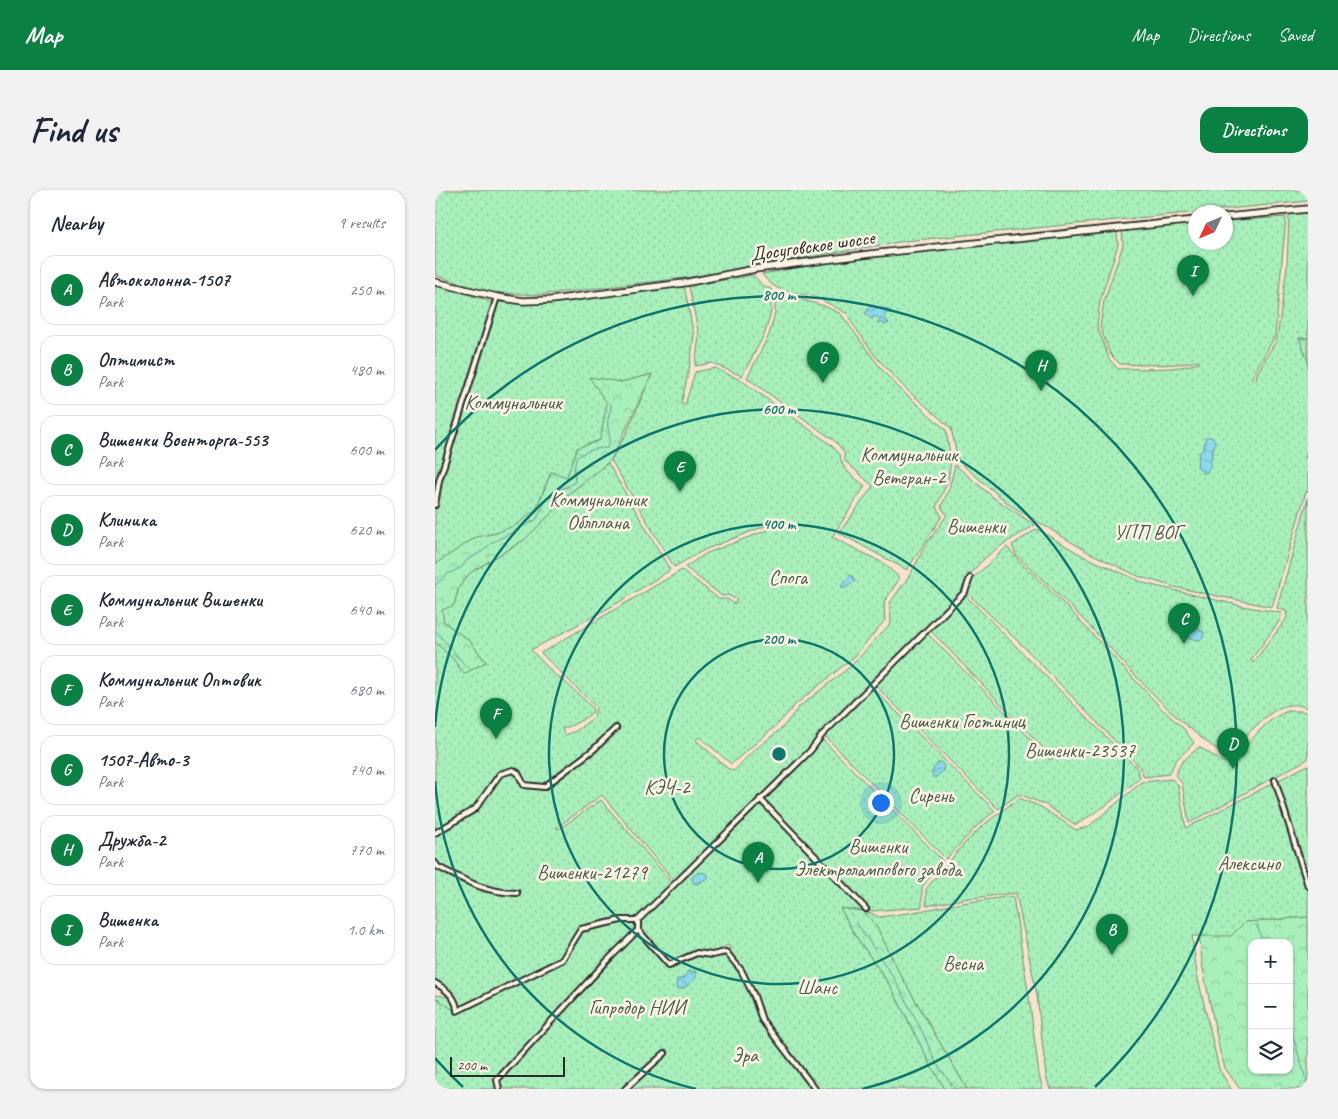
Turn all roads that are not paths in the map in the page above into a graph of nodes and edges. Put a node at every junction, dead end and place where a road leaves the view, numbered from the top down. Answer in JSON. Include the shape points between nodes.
{"nodes":[{"id":1,"x":1308,"y":210,"type":"edge"},
{"id":2,"x":1233,"y":216,"type":"edge"},
{"id":3,"x":1188,"y":221,"type":"edge"},
{"id":4,"x":435,"y":282,"type":"edge"},
{"id":5,"x":497,"y":297,"type":"junction"},
{"id":6,"x":435,"y":505,"type":"edge"},
{"id":7,"x":970,"y":578,"type":"dead end"},
{"id":8,"x":616,"y":728,"type":"dead end"},
{"id":9,"x":1275,"y":780,"type":"dead end"},
{"id":10,"x":760,"y":799,"type":"junction"},
{"id":11,"x":435,"y":833,"type":"edge"},
{"id":12,"x":436,"y":866,"type":"edge"},
{"id":13,"x":1308,"y":886,"type":"edge"},
{"id":14,"x":517,"y":894,"type":"dead end"},
{"id":15,"x":865,"y":909,"type":"dead end"},
{"id":16,"x":638,"y":920,"type":"junction"},
{"id":17,"x":638,"y":930,"type":"junction"},
{"id":18,"x":435,"y":983,"type":"edge"},
{"id":19,"x":665,"y":1053,"type":"dead end"},
{"id":20,"x":499,"y":1089,"type":"edge"},
{"id":21,"x":625,"y":1089,"type":"edge"},
{"id":22,"x":815,"y":1089,"type":"edge"}],
"edges":[{"from":1,"to":2,"type":"main road"},
{"from":3,"to":5,"type":"main road","name":"Досуговское шоссе","via":[[870,254],[551,300],[523,301]]},
{"from":4,"to":5,"type":"main road","name":"Досуговское шоссе"},
{"from":5,"to":6,"type":"street","via":[[439,481]]},
{"from":7,"to":10,"type":"street","via":[[965,592]]},
{"from":8,"to":11,"type":"street","via":[[544,787],[523,785],[513,770],[500,774],[475,810]]},
{"from":9,"to":13,"type":"street"},
{"from":10,"to":15,"type":"street"},
{"from":10,"to":16,"type":"street"},
{"from":12,"to":14,"type":"street","via":[[476,886]]},
{"from":16,"to":17,"type":"street"},
{"from":16,"to":18,"type":"street","via":[[621,920],[581,930],[562,960],[457,1012],[456,1004],[446,989]]},
{"from":17,"to":20,"type":"street","via":[[497,1080]]},
{"from":17,"to":22,"type":"street","via":[[669,965],[697,953],[712,955],[726,952],[741,970],[762,1020]]},
{"from":19,"to":21,"type":"street"}]}
